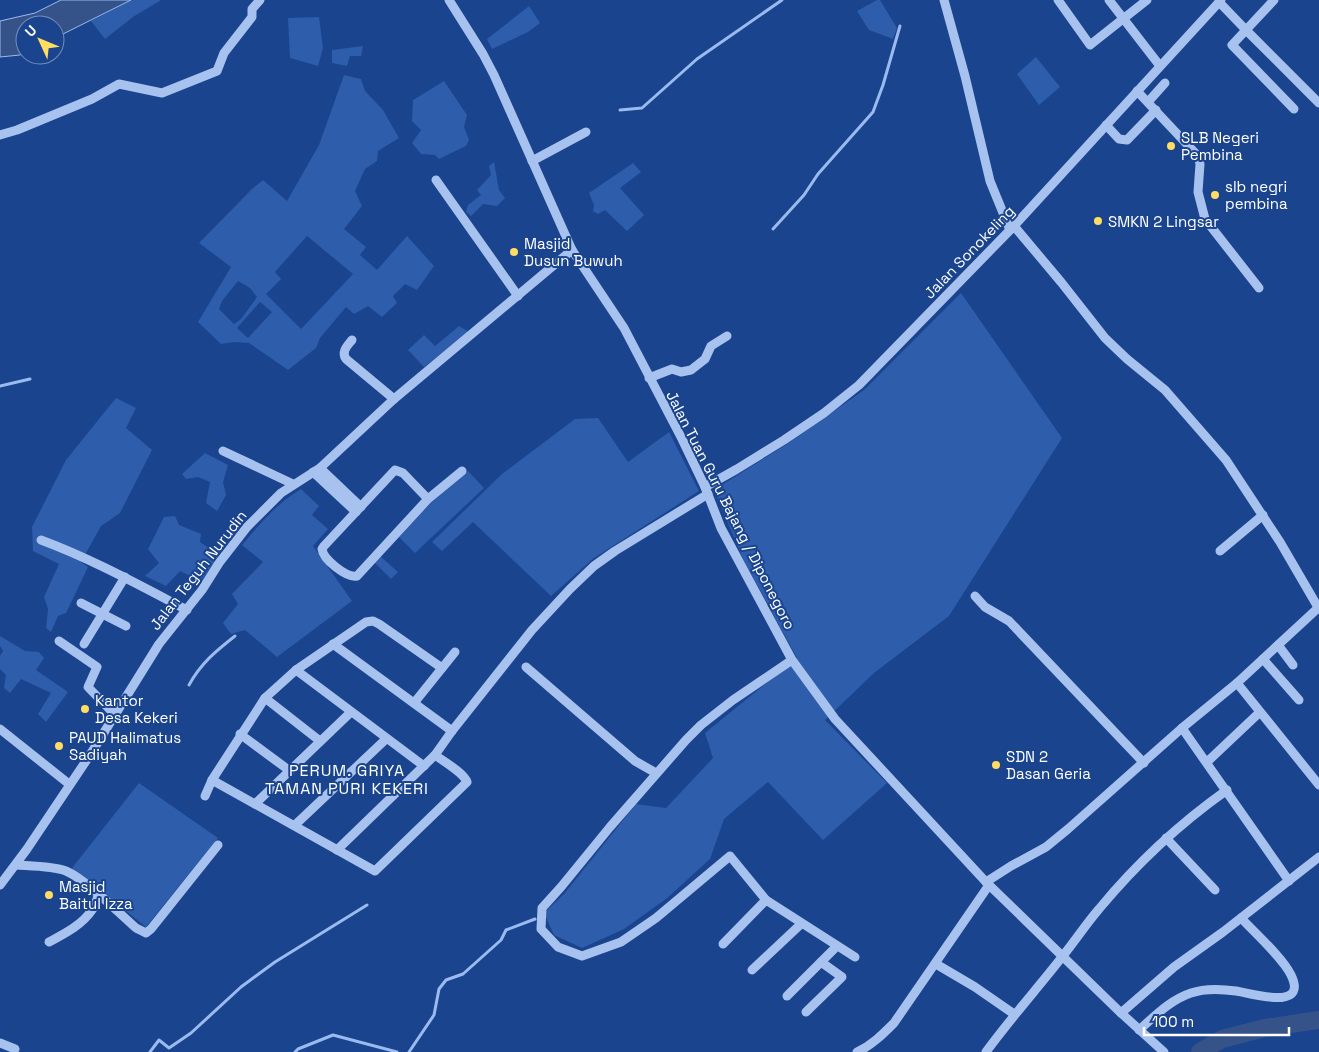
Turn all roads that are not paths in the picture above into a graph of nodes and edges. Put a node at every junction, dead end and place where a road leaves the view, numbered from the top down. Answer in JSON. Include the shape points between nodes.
{"nodes":[{"id":1,"x":260,"y":0,"type":"edge"},
{"id":2,"x":449,"y":0,"type":"edge"},
{"id":3,"x":944,"y":0,"type":"edge"},
{"id":4,"x":1058,"y":0,"type":"edge"},
{"id":5,"x":1109,"y":0,"type":"edge"},
{"id":6,"x":1147,"y":0,"type":"edge"},
{"id":7,"x":1274,"y":0,"type":"edge"},
{"id":8,"x":1220,"y":1,"type":"edge"},
{"id":9,"x":1124,"y":19,"type":"junction"},
{"id":10,"x":1246,"y":30,"type":"junction"},
{"id":11,"x":1160,"y":66,"type":"junction"},
{"id":12,"x":1165,"y":84,"type":"dead end"},
{"id":13,"x":1137,"y":91,"type":"junction"},
{"id":14,"x":1148,"y":102,"type":"junction"},
{"id":15,"x":1319,"y":104,"type":"edge"},
{"id":16,"x":1294,"y":109,"type":"dead end"},
{"id":17,"x":1156,"y":110,"type":"junction"},
{"id":18,"x":1106,"y":125,"type":"junction"},
{"id":19,"x":586,"y":132,"type":"dead end"},
{"id":20,"x":0,"y":135,"type":"edge"},
{"id":21,"x":532,"y":161,"type":"junction"},
{"id":22,"x":436,"y":180,"type":"dead end"},
{"id":23,"x":1012,"y":228,"type":"junction"},
{"id":24,"x":572,"y":250,"type":"junction"},
{"id":25,"x":1259,"y":288,"type":"dead end"},
{"id":26,"x":518,"y":296,"type":"junction"},
{"id":27,"x":727,"y":336,"type":"dead end"},
{"id":28,"x":352,"y":340,"type":"dead end"},
{"id":29,"x":649,"y":378,"type":"junction"},
{"id":30,"x":394,"y":399,"type":"junction"},
{"id":31,"x":223,"y":451,"type":"dead end"},
{"id":32,"x":316,"y":470,"type":"junction"},
{"id":33,"x":462,"y":471,"type":"dead end"},
{"id":34,"x":293,"y":484,"type":"junction"},
{"id":35,"x":706,"y":490,"type":"junction"},
{"id":36,"x":428,"y":499,"type":"junction"},
{"id":37,"x":358,"y":510,"type":"junction"},
{"id":38,"x":1263,"y":515,"type":"junction"},
{"id":39,"x":41,"y":540,"type":"dead end"},
{"id":40,"x":1220,"y":551,"type":"dead end"},
{"id":41,"x":124,"y":577,"type":"junction"},
{"id":42,"x":975,"y":596,"type":"dead end"},
{"id":43,"x":81,"y":603,"type":"dead end"},
{"id":44,"x":1319,"y":608,"type":"edge"},
{"id":45,"x":187,"y":610,"type":"junction"},
{"id":46,"x":102,"y":614,"type":"junction"},
{"id":47,"x":126,"y":626,"type":"dead end"},
{"id":48,"x":60,"y":641,"type":"dead end"},
{"id":49,"x":84,"y":644,"type":"dead end"},
{"id":50,"x":334,"y":644,"type":"junction"},
{"id":51,"x":1278,"y":645,"type":"junction"},
{"id":52,"x":455,"y":652,"type":"dead end"},
{"id":53,"x":1263,"y":659,"type":"junction"},
{"id":54,"x":792,"y":660,"type":"junction"},
{"id":55,"x":1293,"y":665,"type":"dead end"},
{"id":56,"x":526,"y":667,"type":"dead end"},
{"id":57,"x":442,"y":668,"type":"junction"},
{"id":58,"x":296,"y":670,"type":"junction"},
{"id":59,"x":1237,"y":683,"type":"junction"},
{"id":60,"x":265,"y":698,"type":"junction"},
{"id":61,"x":1299,"y":700,"type":"dead end"},
{"id":62,"x":414,"y":703,"type":"junction"},
{"id":63,"x":350,"y":712,"type":"junction"},
{"id":64,"x":1260,"y":712,"type":"junction"},
{"id":65,"x":114,"y":715,"type":"junction"},
{"id":66,"x":1182,"y":728,"type":"junction"},
{"id":67,"x":0,"y":729,"type":"edge"},
{"id":68,"x":452,"y":731,"type":"junction"},
{"id":69,"x":240,"y":734,"type":"junction"},
{"id":70,"x":386,"y":739,"type":"junction"},
{"id":71,"x":320,"y":741,"type":"junction"},
{"id":72,"x":435,"y":755,"type":"junction"},
{"id":73,"x":1144,"y":762,"type":"junction"},
{"id":74,"x":1207,"y":762,"type":"junction"},
{"id":75,"x":424,"y":766,"type":"junction"},
{"id":76,"x":290,"y":771,"type":"junction"},
{"id":77,"x":656,"y":773,"type":"junction"},
{"id":78,"x":212,"y":780,"type":"junction"},
{"id":79,"x":69,"y":784,"type":"junction"},
{"id":80,"x":1319,"y":785,"type":"edge"},
{"id":81,"x":1227,"y":790,"type":"junction"},
{"id":82,"x":204,"y":796,"type":"dead end"},
{"id":83,"x":254,"y":804,"type":"junction"},
{"id":84,"x":295,"y":826,"type":"junction"},
{"id":85,"x":1166,"y":838,"type":"junction"},
{"id":86,"x":218,"y":845,"type":"dead end"},
{"id":87,"x":337,"y":850,"type":"junction"},
{"id":88,"x":1319,"y":857,"type":"edge"},
{"id":89,"x":16,"y":864,"type":"junction"},
{"id":90,"x":1289,"y":880,"type":"junction"},
{"id":91,"x":988,"y":884,"type":"junction"},
{"id":92,"x":0,"y":885,"type":"edge"},
{"id":93,"x":1215,"y":890,"type":"dead end"},
{"id":94,"x":98,"y":895,"type":"junction"},
{"id":95,"x":766,"y":900,"type":"junction"},
{"id":96,"x":1241,"y":918,"type":"junction"},
{"id":97,"x":801,"y":924,"type":"junction"},
{"id":98,"x":49,"y":942,"type":"dead end"},
{"id":99,"x":722,"y":944,"type":"dead end"},
{"id":100,"x":837,"y":946,"type":"junction"},
{"id":101,"x":1063,"y":956,"type":"junction"},
{"id":102,"x":855,"y":957,"type":"dead end"},
{"id":103,"x":821,"y":962,"type":"junction"},
{"id":104,"x":936,"y":964,"type":"junction"},
{"id":105,"x":752,"y":970,"type":"dead end"},
{"id":106,"x":787,"y":996,"type":"dead end"},
{"id":107,"x":806,"y":1012,"type":"dead end"},
{"id":108,"x":1121,"y":1013,"type":"junction"},
{"id":109,"x":1014,"y":1014,"type":"junction"},
{"id":110,"x":1139,"y":1030,"type":"junction"},
{"id":111,"x":0,"y":1043,"type":"edge"},
{"id":112,"x":16,"y":1050,"type":"dead end"},
{"id":113,"x":1161,"y":1051,"type":"edge"},
{"id":114,"x":857,"y":1052,"type":"edge"},
{"id":115,"x":986,"y":1052,"type":"edge"}],
"edges":[{"from":1,"to":20,"type":"street","via":[[252,9],[252,17],[224,53],[217,71],[162,93],[119,84],[92,99]]},
{"from":2,"to":21,"type":"street","name":"Jalan Tuan Guru Bajang / Diponegoro","via":[[486,60]]},
{"from":3,"to":23,"type":"street","via":[[990,181]]},
{"from":4,"to":9,"type":"street","via":[[1090,45]]},
{"from":5,"to":9,"type":"street"},
{"from":6,"to":9,"type":"street"},
{"from":7,"to":10,"type":"street"},
{"from":8,"to":10,"type":"street"},
{"from":8,"to":11,"type":"street","name":"Jalan Sonokeling"},
{"from":9,"to":11,"type":"street"},
{"from":10,"to":15,"type":"street"},
{"from":10,"to":16,"type":"street","via":[[1232,45]]},
{"from":11,"to":13,"type":"street","name":"Jalan Sonokeling"},
{"from":12,"to":14,"type":"street"},
{"from":13,"to":14,"type":"street"},
{"from":13,"to":18,"type":"street","name":"Jalan Sonokeling"},
{"from":14,"to":17,"type":"street"},
{"from":17,"to":18,"type":"street","via":[[1127,140],[1119,139]]},
{"from":17,"to":25,"type":"street","via":[[1198,156],[1198,192],[1205,219]]},
{"from":18,"to":23,"type":"street","name":"Jalan Sonokeling"},
{"from":19,"to":21,"type":"street"},
{"from":21,"to":24,"type":"street","name":"Jalan Tuan Guru Bajang / Diponegoro"},
{"from":22,"to":26,"type":"street"},
{"from":23,"to":35,"type":"street","name":"Jalan Sonokeling","via":[[859,385],[824,413]]},
{"from":23,"to":38,"type":"street","via":[[1061,282],[1105,338],[1172,397],[1226,460]]},
{"from":24,"to":26,"type":"street","name":"Jalan Teguh Nurudin"},
{"from":24,"to":29,"type":"street","name":"Jalan Tuan Guru Bajang / Diponegoro","via":[[624,328]]},
{"from":26,"to":30,"type":"street","name":"Jalan Teguh Nurudin"},
{"from":27,"to":29,"type":"street","via":[[711,346],[705,359],[691,370],[681,372],[672,369]]},
{"from":28,"to":30,"type":"street","via":[[343,354],[346,359]]},
{"from":29,"to":35,"type":"street","name":"Jalan Tuan Guru Bajang / Diponegoro"},
{"from":30,"to":32,"type":"street","name":"Jalan Teguh Nurudin"},
{"from":31,"to":34,"type":"street"},
{"from":32,"to":34,"type":"street","name":"Jalan Teguh Nurudin"},
{"from":32,"to":37,"type":"street"},
{"from":33,"to":36,"type":"street"},
{"from":34,"to":45,"type":"street","name":"Jalan Teguh Nurudin","via":[[247,527]]},
{"from":35,"to":54,"type":"street","name":"Jalan Tuan Guru Bajang / Diponegoro","via":[[721,528]]},
{"from":35,"to":68,"type":"street","name":"Jalan Sonokeling","via":[[594,566],[570,588],[532,630]]},
{"from":36,"to":37,"type":"street","via":[[403,473],[394,470]]},
{"from":36,"to":37,"type":"street","via":[[353,577],[323,554],[322,549]]},
{"from":38,"to":40,"type":"street"},
{"from":38,"to":44,"type":"street"},
{"from":39,"to":41,"type":"street"},
{"from":41,"to":45,"type":"street"},
{"from":41,"to":46,"type":"street"},
{"from":42,"to":73,"type":"street","via":[[985,607],[1009,621]]},
{"from":43,"to":46,"type":"street"},
{"from":44,"to":51,"type":"street"},
{"from":45,"to":65,"type":"street","name":"Jalan Teguh Nurudin","via":[[159,644]]},
{"from":46,"to":47,"type":"street"},
{"from":46,"to":49,"type":"street"},
{"from":48,"to":65,"type":"street","via":[[97,667],[88,687]]},
{"from":50,"to":57,"type":"street","via":[[366,622],[373,621]]},
{"from":50,"to":58,"type":"street"},
{"from":50,"to":62,"type":"street"},
{"from":51,"to":53,"type":"street"},
{"from":51,"to":55,"type":"street"},
{"from":52,"to":57,"type":"street"},
{"from":53,"to":59,"type":"street"},
{"from":53,"to":61,"type":"street"},
{"from":54,"to":77,"type":"street","via":[[701,725]]},
{"from":54,"to":91,"type":"street","name":"Jalan Tuan Guru Bajang / Diponegoro","via":[[835,719]]},
{"from":56,"to":77,"type":"street","via":[[634,761]]},
{"from":57,"to":62,"type":"street"},
{"from":58,"to":60,"type":"street"},
{"from":58,"to":63,"type":"street"},
{"from":59,"to":64,"type":"street"},
{"from":59,"to":66,"type":"street"},
{"from":60,"to":69,"type":"street"},
{"from":60,"to":71,"type":"street"},
{"from":62,"to":68,"type":"street"},
{"from":63,"to":70,"type":"street"},
{"from":63,"to":71,"type":"street"},
{"from":64,"to":74,"type":"street"},
{"from":64,"to":80,"type":"street"},
{"from":65,"to":79,"type":"street","name":"Jalan Teguh Nurudin"},
{"from":66,"to":73,"type":"street"},
{"from":66,"to":74,"type":"street"},
{"from":67,"to":79,"type":"street"},
{"from":68,"to":72,"type":"street","name":"Jalan Sonokeling"},
{"from":69,"to":76,"type":"street"},
{"from":69,"to":78,"type":"street"},
{"from":70,"to":75,"type":"street"},
{"from":70,"to":84,"type":"street"},
{"from":71,"to":76,"type":"street"},
{"from":72,"to":75,"type":"street","name":"Jalan Sonokeling"},
{"from":72,"to":87,"type":"street","via":[[467,782],[375,871]]},
{"from":73,"to":91,"type":"street","via":[[1046,847],[1011,866]]},
{"from":74,"to":81,"type":"street"},
{"from":75,"to":87,"type":"street","name":"Jalan Sonokeling"},
{"from":76,"to":83,"type":"street"},
{"from":77,"to":95,"type":"street","via":[[542,908],[540,929],[558,947],[582,956],[621,942],[656,918],[730,856]]},
{"from":78,"to":82,"type":"street"},
{"from":78,"to":83,"type":"street"},
{"from":79,"to":89,"type":"street","name":"Jalan Teguh Nurudin"},
{"from":81,"to":85,"type":"street"},
{"from":81,"to":90,"type":"street"},
{"from":83,"to":84,"type":"street"},
{"from":84,"to":87,"type":"street"},
{"from":85,"to":93,"type":"street"},
{"from":85,"to":101,"type":"street","via":[[1099,908]]},
{"from":86,"to":94,"type":"street","via":[[146,934]]},
{"from":88,"to":90,"type":"street"},
{"from":89,"to":92,"type":"street","name":"Jalan Teguh Nurudin"},
{"from":89,"to":94,"type":"street","via":[[68,872]]},
{"from":90,"to":96,"type":"street"},
{"from":91,"to":101,"type":"street","name":"Jalan Tuan Guru Bajang / Diponegoro"},
{"from":91,"to":104,"type":"street"},
{"from":94,"to":98,"type":"street","via":[[93,910],[81,922]]},
{"from":95,"to":97,"type":"street"},
{"from":95,"to":99,"type":"street"},
{"from":96,"to":108,"type":"street","via":[[1174,967]]},
{"from":96,"to":110,"type":"street","via":[[1291,975],[1294,987],[1291,994],[1274,998],[1237,991],[1192,992],[1167,1005]]},
{"from":97,"to":100,"type":"street"},
{"from":97,"to":105,"type":"street"},
{"from":100,"to":102,"type":"street"},
{"from":100,"to":103,"type":"street"},
{"from":101,"to":108,"type":"street","name":"Jalan Tuan Guru Bajang / Diponegoro"},
{"from":101,"to":109,"type":"street"},
{"from":103,"to":106,"type":"street"},
{"from":103,"to":107,"type":"street","via":[[842,977]]},
{"from":104,"to":109,"type":"street"},
{"from":104,"to":114,"type":"street","via":[[894,1023],[874,1042]]},
{"from":108,"to":110,"type":"street","name":"Jalan Tuan Guru Bajang / Diponegoro"},
{"from":109,"to":115,"type":"street"},
{"from":110,"to":113,"type":"street","name":"Jalan Tuan Guru Bajang / Diponegoro"},
{"from":111,"to":112,"type":"street"}]}
